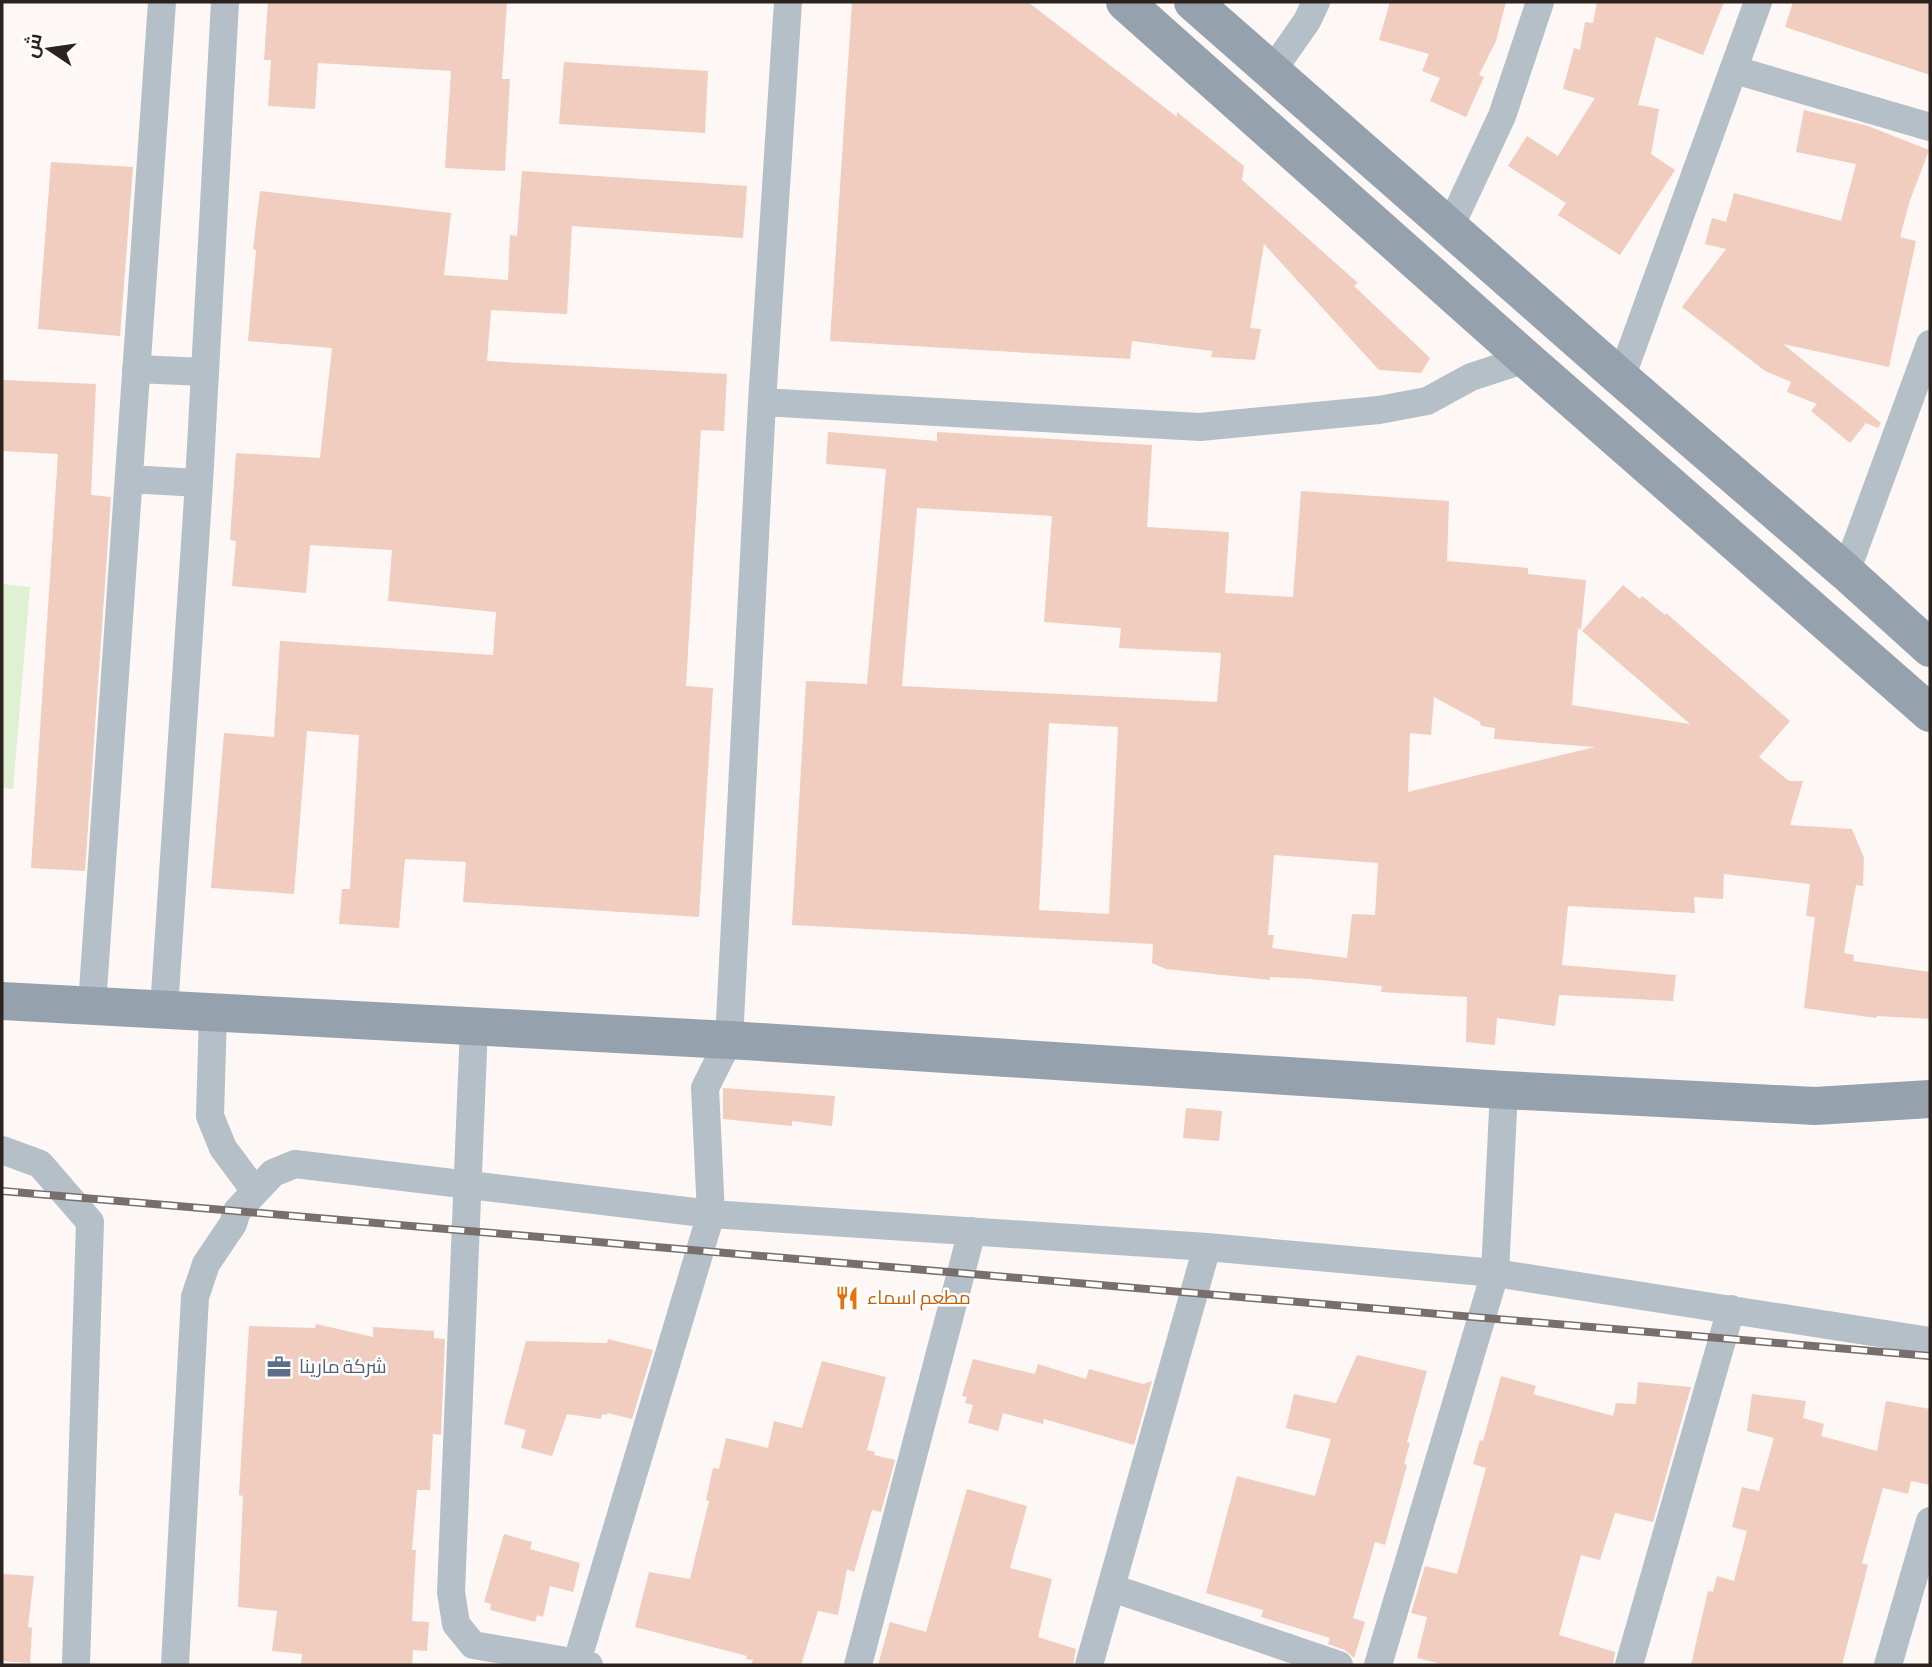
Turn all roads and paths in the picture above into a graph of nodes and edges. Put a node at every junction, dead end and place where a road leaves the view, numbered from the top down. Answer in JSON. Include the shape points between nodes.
{"nodes":[{"id":1,"x":162,"y":2,"type":"edge"},
{"id":2,"x":225,"y":2,"type":"edge"},
{"id":3,"x":788,"y":2,"type":"edge"},
{"id":4,"x":1125,"y":2,"type":"edge"},
{"id":5,"x":1193,"y":2,"type":"edge"},
{"id":6,"x":1317,"y":2,"type":"edge"},
{"id":7,"x":1540,"y":2,"type":"edge"},
{"id":8,"x":1758,"y":2,"type":"edge"},
{"id":9,"x":1735,"y":70,"type":"junction"},
{"id":10,"x":1272,"y":71,"type":"junction"},
{"id":11,"x":1930,"y":127,"type":"edge"},
{"id":12,"x":1450,"y":227,"type":"junction"},
{"id":13,"x":1930,"y":344,"type":"edge"},
{"id":14,"x":1526,"y":359,"type":"junction"},
{"id":15,"x":136,"y":369,"type":"junction"},
{"id":16,"x":204,"y":372,"type":"junction"},
{"id":17,"x":1621,"y":378,"type":"junction"},
{"id":18,"x":762,"y":402,"type":"junction"},
{"id":19,"x":129,"y":479,"type":"junction"},
{"id":20,"x":199,"y":483,"type":"junction"},
{"id":21,"x":1846,"y":572,"type":"junction"},
{"id":22,"x":1930,"y":648,"type":"edge"},
{"id":23,"x":1930,"y":713,"type":"edge"},
{"id":24,"x":2,"y":1001,"type":"edge"},
{"id":25,"x":92,"y":1005,"type":"junction"},
{"id":26,"x":164,"y":1009,"type":"junction"},
{"id":27,"x":213,"y":1012,"type":"junction"},
{"id":28,"x":474,"y":1026,"type":"junction"},
{"id":29,"x":729,"y":1040,"type":"junction"},
{"id":30,"x":1504,"y":1090,"type":"junction"},
{"id":31,"x":1930,"y":1099,"type":"edge"},
{"id":32,"x":2,"y":1150,"type":"edge"},
{"id":33,"x":469,"y":1185,"type":"junction"},
{"id":34,"x":255,"y":1191,"type":"junction"},
{"id":35,"x":711,"y":1214,"type":"junction"},
{"id":36,"x":972,"y":1231,"type":"junction"},
{"id":37,"x":1207,"y":1247,"type":"junction"},
{"id":38,"x":1495,"y":1273,"type":"junction"},
{"id":39,"x":1731,"y":1309,"type":"junction"},
{"id":40,"x":1930,"y":1341,"type":"edge"},
{"id":41,"x":1930,"y":1521,"type":"edge"},
{"id":42,"x":1112,"y":1588,"type":"junction"},
{"id":43,"x":580,"y":1664,"type":"edge"},
{"id":44,"x":76,"y":1665,"type":"edge"},
{"id":45,"x":175,"y":1665,"type":"edge"},
{"id":46,"x":858,"y":1665,"type":"edge"},
{"id":47,"x":1089,"y":1665,"type":"edge"},
{"id":48,"x":1339,"y":1665,"type":"edge"},
{"id":49,"x":1378,"y":1665,"type":"edge"},
{"id":50,"x":1629,"y":1665,"type":"edge"},
{"id":51,"x":1888,"y":1665,"type":"edge"}],
"edges":[{"from":1,"to":15,"type":"street"},
{"from":2,"to":16,"type":"street"},
{"from":3,"to":18,"type":"street"},
{"from":4,"to":14,"type":"main road"},
{"from":5,"to":10,"type":"main road"},
{"from":6,"to":10,"type":"street"},
{"from":7,"to":12,"type":"street","via":[[1502,116]]},
{"from":8,"to":9,"type":"street"},
{"from":9,"to":11,"type":"street"},
{"from":9,"to":17,"type":"street"},
{"from":10,"to":12,"type":"main road"},
{"from":12,"to":17,"type":"main road"},
{"from":13,"to":21,"type":"street"},
{"from":14,"to":18,"type":"street","via":[[1471,377],[1427,401],[1200,427]]},
{"from":14,"to":23,"type":"main road"},
{"from":15,"to":16,"type":"street"},
{"from":15,"to":19,"type":"street"},
{"from":16,"to":20,"type":"street"},
{"from":17,"to":21,"type":"main road"},
{"from":18,"to":29,"type":"street"},
{"from":19,"to":20,"type":"street"},
{"from":19,"to":25,"type":"street"},
{"from":20,"to":26,"type":"street"},
{"from":21,"to":22,"type":"main road"},
{"from":24,"to":25,"type":"main road"},
{"from":25,"to":26,"type":"main road"},
{"from":26,"to":27,"type":"main road"},
{"from":27,"to":28,"type":"main road"},
{"from":27,"to":34,"type":"street","via":[[210,1116],[223,1148]]},
{"from":28,"to":29,"type":"main road"},
{"from":28,"to":33,"type":"street"},
{"from":29,"to":30,"type":"main road"},
{"from":29,"to":35,"type":"street","via":[[705,1088]]},
{"from":30,"to":31,"type":"main road","via":[[1815,1106]]},
{"from":30,"to":38,"type":"street"},
{"from":32,"to":44,"type":"street","via":[[40,1164],[90,1222]]},
{"from":33,"to":34,"type":"street","via":[[295,1164],[273,1173]]},
{"from":33,"to":35,"type":"street"},
{"from":33,"to":43,"type":"street","via":[[451,1592],[456,1624],[473,1645]]},
{"from":34,"to":45,"type":"street","via":[[237,1211],[206,1264],[195,1297]]},
{"from":35,"to":36,"type":"street"},
{"from":35,"to":43,"type":"street"},
{"from":36,"to":37,"type":"street"},
{"from":36,"to":46,"type":"street"},
{"from":37,"to":38,"type":"street"},
{"from":37,"to":42,"type":"street"},
{"from":38,"to":39,"type":"street"},
{"from":38,"to":49,"type":"street"},
{"from":39,"to":40,"type":"street"},
{"from":39,"to":50,"type":"street"},
{"from":41,"to":51,"type":"street"},
{"from":42,"to":47,"type":"street"},
{"from":42,"to":48,"type":"street"}]}
